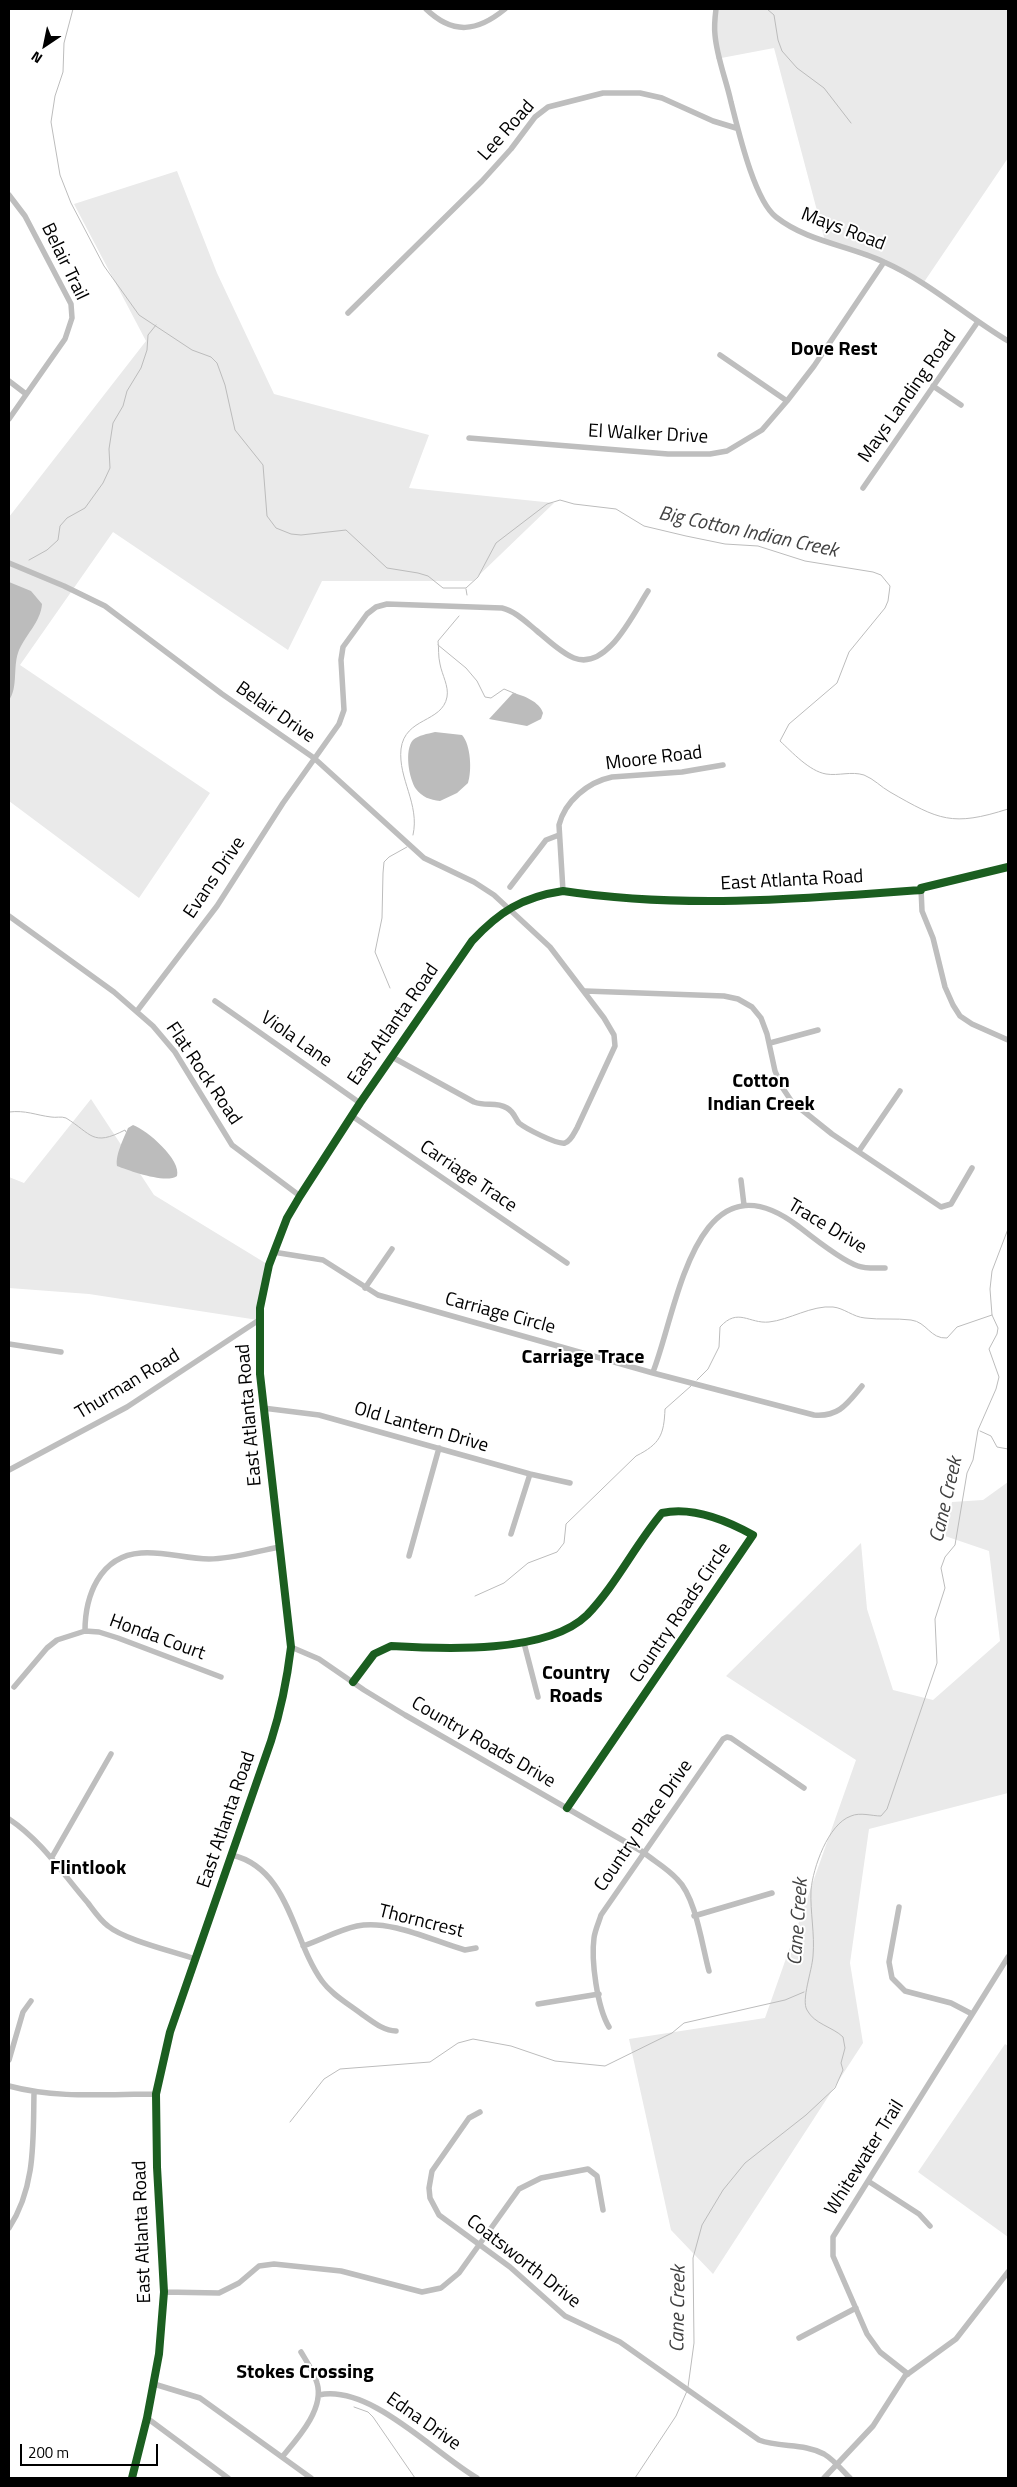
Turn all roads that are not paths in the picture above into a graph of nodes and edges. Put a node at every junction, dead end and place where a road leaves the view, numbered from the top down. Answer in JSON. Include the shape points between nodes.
{"nodes":[{"id":1,"x":426,"y":9,"type":"edge"},
{"id":2,"x":506,"y":9,"type":"edge"},
{"id":3,"x":716,"y":9,"type":"edge"},
{"id":4,"x":736,"y":128,"type":"junction"},
{"id":5,"x":9,"y":195,"type":"edge"},
{"id":6,"x":884,"y":262,"type":"junction"},
{"id":7,"x":348,"y":313,"type":"dead end"},
{"id":8,"x":977,"y":323,"type":"junction"},
{"id":9,"x":1008,"y":341,"type":"edge"},
{"id":10,"x":720,"y":355,"type":"dead end"},
{"id":11,"x":9,"y":381,"type":"edge"},
{"id":12,"x":932,"y":386,"type":"junction"},
{"id":13,"x":26,"y":394,"type":"junction"},
{"id":14,"x":787,"y":401,"type":"junction"},
{"id":15,"x":961,"y":405,"type":"dead end"},
{"id":16,"x":9,"y":419,"type":"edge"},
{"id":17,"x":469,"y":438,"type":"dead end"},
{"id":18,"x":863,"y":488,"type":"dead end"},
{"id":19,"x":9,"y":563,"type":"edge"},
{"id":20,"x":648,"y":591,"type":"dead end"},
{"id":21,"x":314,"y":758,"type":"junction"},
{"id":22,"x":723,"y":765,"type":"dead end"},
{"id":23,"x":559,"y":835,"type":"junction"},
{"id":24,"x":1008,"y":867,"type":"edge"},
{"id":25,"x":510,"y":887,"type":"dead end"},
{"id":26,"x":921,"y":888,"type":"junction"},
{"id":27,"x":562,"y":891,"type":"junction"},
{"id":28,"x":510,"y":908,"type":"junction"},
{"id":29,"x":9,"y":916,"type":"edge"},
{"id":30,"x":585,"y":991,"type":"junction"},
{"id":31,"x":215,"y":1001,"type":"dead end"},
{"id":32,"x":137,"y":1011,"type":"junction"},
{"id":33,"x":818,"y":1030,"type":"dead end"},
{"id":34,"x":1008,"y":1040,"type":"edge"},
{"id":35,"x":770,"y":1043,"type":"junction"},
{"id":36,"x":392,"y":1057,"type":"junction"},
{"id":37,"x":900,"y":1091,"type":"dead end"},
{"id":38,"x":360,"y":1104,"type":"junction"},
{"id":39,"x":352,"y":1116,"type":"junction"},
{"id":40,"x":859,"y":1151,"type":"junction"},
{"id":41,"x":972,"y":1168,"type":"dead end"},
{"id":42,"x":741,"y":1180,"type":"dead end"},
{"id":43,"x":300,"y":1196,"type":"junction"},
{"id":44,"x":744,"y":1205,"type":"junction"},
{"id":45,"x":392,"y":1249,"type":"dead end"},
{"id":46,"x":274,"y":1252,"type":"junction"},
{"id":47,"x":568,"y":1263,"type":"dead end"},
{"id":48,"x":884,"y":1268,"type":"dead end"},
{"id":49,"x":365,"y":1288,"type":"junction"},
{"id":50,"x":259,"y":1320,"type":"junction"},
{"id":51,"x":9,"y":1344,"type":"edge"},
{"id":52,"x":61,"y":1352,"type":"dead end"},
{"id":53,"x":653,"y":1372,"type":"junction"},
{"id":54,"x":862,"y":1386,"type":"dead end"},
{"id":55,"x":263,"y":1408,"type":"junction"},
{"id":56,"x":439,"y":1448,"type":"junction"},
{"id":57,"x":9,"y":1470,"type":"edge"},
{"id":58,"x":530,"y":1474,"type":"junction"},
{"id":59,"x":570,"y":1483,"type":"dead end"},
{"id":60,"x":511,"y":1534,"type":"dead end"},
{"id":61,"x":280,"y":1546,"type":"junction"},
{"id":62,"x":409,"y":1556,"type":"dead end"},
{"id":63,"x":85,"y":1631,"type":"junction"},
{"id":64,"x":524,"y":1643,"type":"junction"},
{"id":65,"x":291,"y":1647,"type":"junction"},
{"id":66,"x":220,"y":1677,"type":"dead end"},
{"id":67,"x":353,"y":1682,"type":"junction"},
{"id":68,"x":14,"y":1687,"type":"dead end"},
{"id":69,"x":538,"y":1696,"type":"dead end"},
{"id":70,"x":111,"y":1754,"type":"dead end"},
{"id":71,"x":804,"y":1788,"type":"dead end"},
{"id":72,"x":567,"y":1808,"type":"junction"},
{"id":73,"x":9,"y":1819,"type":"edge"},
{"id":74,"x":643,"y":1852,"type":"junction"},
{"id":75,"x":232,"y":1855,"type":"junction"},
{"id":76,"x":52,"y":1857,"type":"junction"},
{"id":77,"x":772,"y":1893,"type":"dead end"},
{"id":78,"x":899,"y":1907,"type":"dead end"},
{"id":79,"x":694,"y":1916,"type":"junction"},
{"id":80,"x":303,"y":1946,"type":"junction"},
{"id":81,"x":476,"y":1948,"type":"dead end"},
{"id":82,"x":1008,"y":1957,"type":"edge"},
{"id":83,"x":194,"y":1959,"type":"junction"},
{"id":84,"x":708,"y":1971,"type":"dead end"},
{"id":85,"x":599,"y":1994,"type":"junction"},
{"id":86,"x":31,"y":2001,"type":"dead end"},
{"id":87,"x":538,"y":2004,"type":"dead end"},
{"id":88,"x":972,"y":2014,"type":"junction"},
{"id":89,"x":609,"y":2027,"type":"dead end"},
{"id":90,"x":396,"y":2031,"type":"dead end"},
{"id":91,"x":9,"y":2060,"type":"edge"},
{"id":92,"x":9,"y":2086,"type":"edge"},
{"id":93,"x":34,"y":2093,"type":"junction"},
{"id":94,"x":156,"y":2094,"type":"junction"},
{"id":95,"x":480,"y":2112,"type":"dead end"},
{"id":96,"x":868,"y":2181,"type":"junction"},
{"id":97,"x":603,"y":2210,"type":"dead end"},
{"id":98,"x":930,"y":2226,"type":"dead end"},
{"id":99,"x":9,"y":2228,"type":"edge"},
{"id":100,"x":478,"y":2244,"type":"junction"},
{"id":101,"x":1008,"y":2272,"type":"edge"},
{"id":102,"x":164,"y":2292,"type":"junction"},
{"id":103,"x":856,"y":2308,"type":"junction"},
{"id":104,"x":800,"y":2338,"type":"dead end"},
{"id":105,"x":301,"y":2352,"type":"dead end"},
{"id":106,"x":908,"y":2374,"type":"junction"},
{"id":107,"x":154,"y":2384,"type":"junction"},
{"id":108,"x":319,"y":2395,"type":"junction"},
{"id":109,"x":147,"y":2418,"type":"junction"},
{"id":110,"x":282,"y":2457,"type":"junction"},
{"id":111,"x":836,"y":2466,"type":"junction"},
{"id":112,"x":132,"y":2478,"type":"edge"},
{"id":113,"x":228,"y":2478,"type":"edge"},
{"id":114,"x":311,"y":2478,"type":"edge"},
{"id":115,"x":477,"y":2478,"type":"edge"},
{"id":116,"x":824,"y":2478,"type":"edge"},
{"id":117,"x":850,"y":2478,"type":"edge"}],
"edges":[{"from":1,"to":2,"type":"street","via":[[438,20],[455,28],[468,28],[493,19]]},
{"from":3,"to":4,"type":"street","name":"Mays Road","via":[[718,54]]},
{"from":4,"to":6,"type":"street","name":"Mays Road","via":[[758,188],[775,217],[815,240],[847,247]]},
{"from":4,"to":7,"type":"street","name":"Lee Road","via":[[662,98],[640,93],[603,93],[548,107],[535,117],[482,181]]},
{"from":5,"to":13,"type":"street","name":"Belair Trail","via":[[25,216],[71,304],[72,318],[65,339]]},
{"from":6,"to":8,"type":"street","name":"Mays Road","via":[[925,284]]},
{"from":6,"to":14,"type":"street","name":"El Walker Drive"},
{"from":8,"to":9,"type":"street","name":"Mays Road"},
{"from":8,"to":12,"type":"street","name":"Mays Landing Road"},
{"from":10,"to":14,"type":"street"},
{"from":11,"to":13,"type":"street"},
{"from":12,"to":15,"type":"street"},
{"from":12,"to":18,"type":"street","name":"Mays Landing Road"},
{"from":13,"to":16,"type":"street","name":"Belair Trail"},
{"from":14,"to":17,"type":"street","name":"El Walker Drive","via":[[762,430],[719,453],[668,454]]},
{"from":19,"to":21,"type":"street","name":"Belair Drive","via":[[105,606]]},
{"from":20,"to":21,"type":"street","name":"Evans Drive","via":[[610,647],[600,657],[590,660],[572,657],[516,614],[502,608],[387,604],[376,607],[344,647],[341,660],[343,715]]},
{"from":21,"to":28,"type":"street","name":"Belair Drive","via":[[424,858],[474,882]]},
{"from":21,"to":32,"type":"street","name":"Evans Drive","via":[[217,906]]},
{"from":22,"to":23,"type":"street","name":"Moore Road","via":[[601,780],[588,786],[572,802],[560,819]]},
{"from":23,"to":25,"type":"street","via":[[546,840]]},
{"from":23,"to":27,"type":"street","name":"Moore Road"},
{"from":24,"to":26,"type":"street","name":"East Atlanta Road"},
{"from":26,"to":27,"type":"street","name":"East Atlanta Road","via":[[760,901],[637,898]]},
{"from":26,"to":34,"type":"street","via":[[922,910],[953,1004],[960,1016],[972,1024]]},
{"from":27,"to":28,"type":"street","name":"East Atlanta Road"},
{"from":28,"to":30,"type":"street","name":"Belair Drive","via":[[550,946]]},
{"from":28,"to":36,"type":"street","name":"East Atlanta Road","via":[[493,919],[472,941]]},
{"from":29,"to":32,"type":"street","name":"Flat Rock Road"},
{"from":30,"to":35,"type":"street","via":[[712,995],[738,999],[757,1012]]},
{"from":30,"to":36,"type":"street","name":"Belair Drive","via":[[614,1035],[615,1046],[577,1128],[570,1140],[564,1143],[523,1125],[507,1108],[499,1104],[484,1106],[474,1102]]},
{"from":31,"to":38,"type":"street","name":"Viola Lane"},
{"from":32,"to":43,"type":"street","name":"Flat Rock Road","via":[[166,1040],[232,1145]]},
{"from":33,"to":35,"type":"street"},
{"from":35,"to":40,"type":"street","via":[[775,1071],[792,1102]]},
{"from":36,"to":38,"type":"street","name":"East Atlanta Road"},
{"from":37,"to":40,"type":"street"},
{"from":38,"to":39,"type":"street","name":"East Atlanta Road"},
{"from":39,"to":43,"type":"street","name":"East Atlanta Road"},
{"from":39,"to":47,"type":"street","name":"Carriage Trace"},
{"from":40,"to":41,"type":"street","via":[[941,1207],[951,1204]]},
{"from":42,"to":44,"type":"street"},
{"from":43,"to":46,"type":"street","name":"East Atlanta Road","via":[[287,1218]]},
{"from":44,"to":48,"type":"street","name":"Trace Drive","via":[[771,1210],[788,1219],[858,1266]]},
{"from":44,"to":53,"type":"street","via":[[715,1222],[696,1245],[681,1278]]},
{"from":45,"to":49,"type":"street"},
{"from":46,"to":49,"type":"street","name":"Carriage Circle","via":[[323,1260]]},
{"from":46,"to":50,"type":"street","name":"East Atlanta Road"},
{"from":49,"to":53,"type":"street","name":"Carriage Circle","via":[[378,1295]]},
{"from":50,"to":55,"type":"street","name":"East Atlanta Road"},
{"from":50,"to":57,"type":"street","name":"Thurman Road","via":[[127,1407]]},
{"from":51,"to":52,"type":"street"},
{"from":53,"to":54,"type":"street","name":"Carriage Circle","via":[[828,1416],[846,1404]]},
{"from":55,"to":56,"type":"street","name":"Old Lantern Drive","via":[[319,1415]]},
{"from":55,"to":61,"type":"street","name":"East Atlanta Road"},
{"from":56,"to":58,"type":"street","name":"Old Lantern Drive"},
{"from":56,"to":62,"type":"street"},
{"from":58,"to":59,"type":"street","name":"Old Lantern Drive"},
{"from":58,"to":60,"type":"street"},
{"from":61,"to":63,"type":"street","via":[[215,1558],[152,1553],[125,1557],[94,1584],[85,1612]]},
{"from":61,"to":65,"type":"street","name":"East Atlanta Road"},
{"from":63,"to":66,"type":"street","name":"Honda Court","via":[[118,1638]]},
{"from":63,"to":68,"type":"street","name":"Honda Court","via":[[57,1640]]},
{"from":64,"to":67,"type":"street","name":"Country Roads Circle","via":[[391,1646],[374,1654]]},
{"from":64,"to":69,"type":"street"},
{"from":64,"to":72,"type":"street","name":"Country Roads Circle","via":[[552,1636],[585,1616],[662,1513],[694,1512],[728,1522],[753,1535]]},
{"from":65,"to":67,"type":"street","name":"Country Roads Drive","via":[[319,1658]]},
{"from":65,"to":75,"type":"street","name":"East Atlanta Road","via":[[278,1718]]},
{"from":67,"to":72,"type":"street","name":"Country Roads Drive"},
{"from":70,"to":76,"type":"street"},
{"from":71,"to":74,"type":"street","name":"Country Place Drive","via":[[727,1737]]},
{"from":72,"to":74,"type":"street","name":"Country Roads Drive"},
{"from":73,"to":76,"type":"street","via":[[26,1830]]},
{"from":74,"to":79,"type":"street","name":"Country Roads Drive","via":[[678,1879]]},
{"from":74,"to":85,"type":"street","name":"Country Place Drive","via":[[601,1915],[594,1934]]},
{"from":75,"to":80,"type":"street","via":[[260,1869],[270,1878]]},
{"from":75,"to":83,"type":"street","name":"East Atlanta Road"},
{"from":76,"to":83,"type":"street","via":[[107,1926]]},
{"from":77,"to":79,"type":"street"},
{"from":78,"to":88,"type":"street","via":[[889,1962],[892,1978],[905,1991],[951,2003]]},
{"from":79,"to":84,"type":"street","name":"Country Roads Drive"},
{"from":80,"to":81,"type":"street","name":"Thorncrest","via":[[344,1929],[369,1924],[394,1928],[465,1950]]},
{"from":80,"to":90,"type":"street","via":[[322,1982],[334,1994],[379,2026]]},
{"from":82,"to":88,"type":"street","name":"Whitewater Trail"},
{"from":83,"to":94,"type":"street","name":"East Atlanta Road","via":[[170,2032]]},
{"from":85,"to":87,"type":"street"},
{"from":85,"to":89,"type":"street","name":"Country Place Drive"},
{"from":86,"to":91,"type":"street","via":[[23,2012]]},
{"from":88,"to":96,"type":"street","name":"Whitewater Trail"},
{"from":92,"to":93,"type":"street"},
{"from":93,"to":94,"type":"street"},
{"from":93,"to":99,"type":"street","via":[[31,2171]]},
{"from":94,"to":102,"type":"street","name":"East Atlanta Road","via":[[156,2167]]},
{"from":95,"to":100,"type":"street","name":"Coatsworth Drive","via":[[469,2118],[432,2171],[428,2188],[439,2214]]},
{"from":96,"to":98,"type":"street","via":[[919,2214]]},
{"from":96,"to":103,"type":"street","name":"Whitewater Trail","via":[[833,2237],[833,2256]]},
{"from":97,"to":100,"type":"street","via":[[594,2172],[588,2170],[541,2178],[514,2194]]},
{"from":100,"to":102,"type":"street","via":[[449,2283],[432,2292],[411,2290],[341,2271],[274,2264],[259,2266],[234,2286],[219,2293]]},
{"from":100,"to":111,"type":"street","name":"Coatsworth Drive","via":[[520,2275],[565,2316],[620,2342],[759,2440],[811,2448]]},
{"from":101,"to":106,"type":"street","via":[[956,2339]]},
{"from":102,"to":107,"type":"street","name":"East Atlanta Road"},
{"from":103,"to":104,"type":"street"},
{"from":103,"to":106,"type":"street","name":"Whitewater Trail","via":[[880,2352]]},
{"from":105,"to":108,"type":"street","via":[[313,2374]]},
{"from":106,"to":111,"type":"street","via":[[872,2426]]},
{"from":107,"to":109,"type":"street","name":"East Atlanta Road"},
{"from":107,"to":110,"type":"street","via":[[200,2398]]},
{"from":108,"to":110,"type":"street","via":[[314,2412]]},
{"from":108,"to":115,"type":"street","name":"Edna Drive","via":[[333,2393],[365,2400]]},
{"from":109,"to":112,"type":"street","name":"East Atlanta Road"},
{"from":109,"to":113,"type":"street"},
{"from":110,"to":114,"type":"street"},
{"from":111,"to":116,"type":"street"},
{"from":111,"to":117,"type":"street","name":"Coatsworth Drive"}]}
